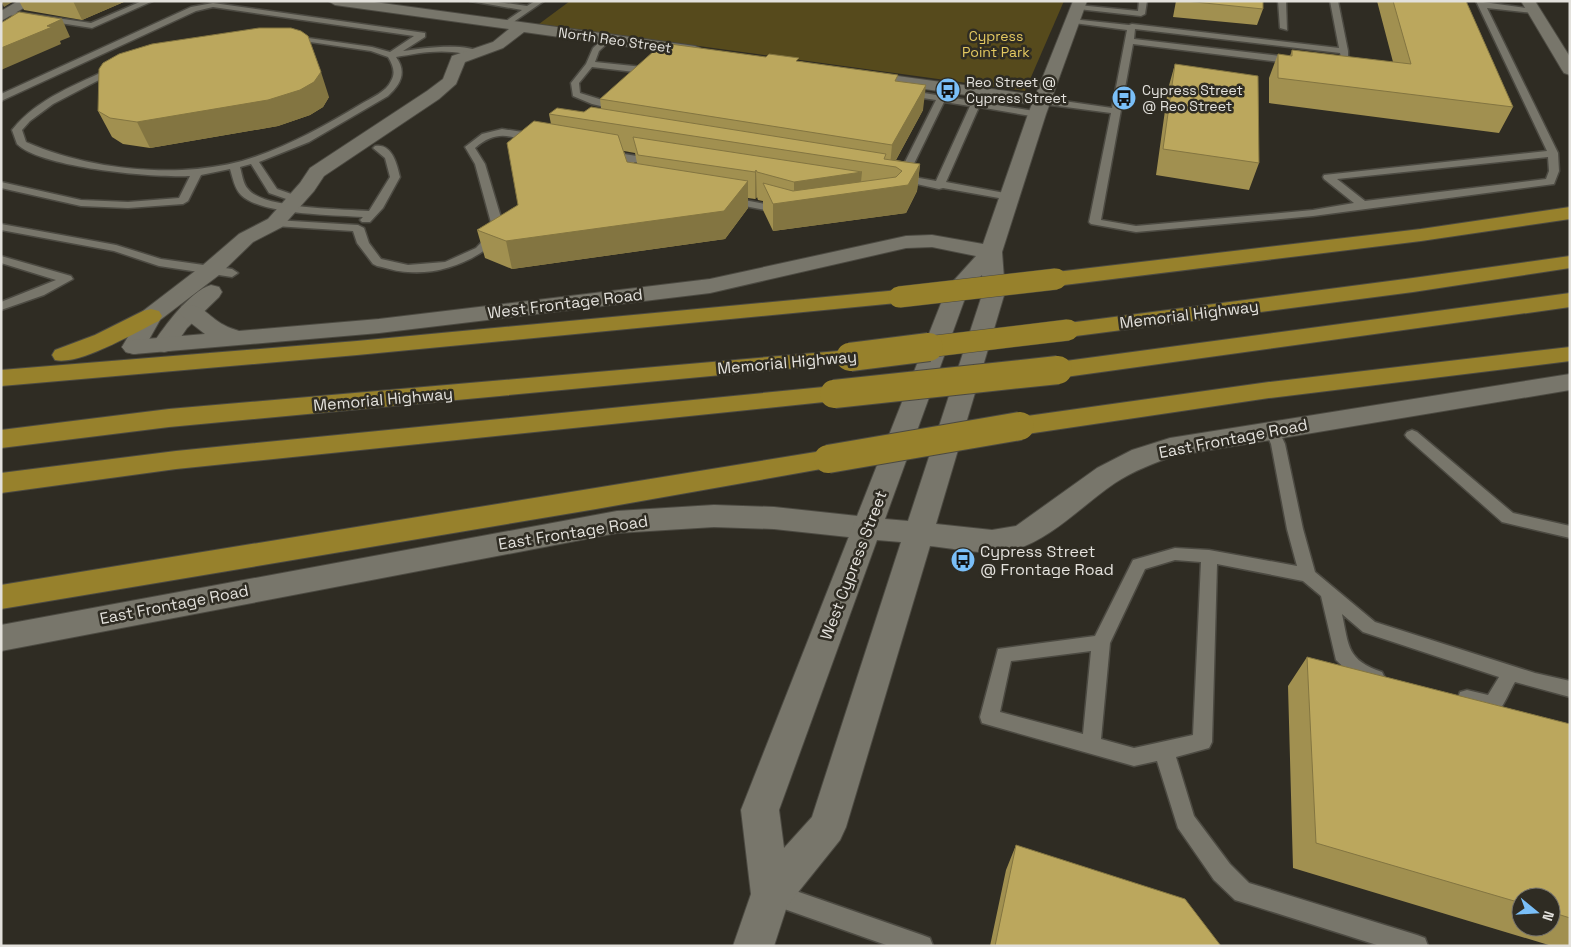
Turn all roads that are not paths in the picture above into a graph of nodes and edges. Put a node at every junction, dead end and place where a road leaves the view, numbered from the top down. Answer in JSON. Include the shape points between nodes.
{"nodes":[{"id":1,"x":30,"y":1,"type":"edge"},
{"id":2,"x":149,"y":1,"type":"edge"},
{"id":3,"x":335,"y":1,"type":"edge"},
{"id":4,"x":474,"y":1,"type":"edge"},
{"id":5,"x":540,"y":1,"type":"edge"},
{"id":6,"x":1143,"y":1,"type":"edge"},
{"id":7,"x":1282,"y":1,"type":"edge"},
{"id":8,"x":1334,"y":1,"type":"edge"},
{"id":9,"x":1481,"y":3,"type":"edge"},
{"id":10,"x":384,"y":4,"type":"edge"},
{"id":11,"x":1531,"y":6,"type":"edge"},
{"id":12,"x":529,"y":8,"type":"junction"},
{"id":13,"x":1078,"y":10,"type":"edge"},
{"id":14,"x":5,"y":15,"type":"edge"},
{"id":15,"x":513,"y":26,"type":"junction"},
{"id":16,"x":1132,"y":28,"type":"junction"},
{"id":17,"x":1284,"y":28,"type":"dead end"},
{"id":18,"x":275,"y":34,"type":"edge"},
{"id":19,"x":608,"y":39,"type":"junction"},
{"id":20,"x":1129,"y":41,"type":"junction"},
{"id":21,"x":1563,"y":49,"type":"edge"},
{"id":22,"x":1344,"y":51,"type":"junction"},
{"id":23,"x":478,"y":53,"type":"junction"},
{"id":24,"x":710,"y":54,"type":"edge"},
{"id":25,"x":391,"y":55,"type":"junction"},
{"id":26,"x":1307,"y":62,"type":"edge"},
{"id":27,"x":652,"y":63,"type":"edge"},
{"id":28,"x":590,"y":64,"type":"junction"},
{"id":29,"x":1337,"y":65,"type":"edge"},
{"id":30,"x":122,"y":67,"type":"edge"},
{"id":31,"x":66,"y":68,"type":"junction"},
{"id":32,"x":1569,"y":69,"type":"edge"},
{"id":33,"x":845,"y":73,"type":"edge"},
{"id":34,"x":104,"y":76,"type":"junction"},
{"id":35,"x":896,"y":91,"type":"edge"},
{"id":36,"x":1,"y":98,"type":"edge"},
{"id":37,"x":941,"y":100,"type":"junction"},
{"id":38,"x":975,"y":104,"type":"junction"},
{"id":39,"x":1042,"y":105,"type":"junction"},
{"id":40,"x":414,"y":107,"type":"junction"},
{"id":41,"x":1117,"y":108,"type":"junction"},
{"id":42,"x":597,"y":116,"type":"edge"},
{"id":43,"x":544,"y":144,"type":"edge"},
{"id":44,"x":378,"y":148,"type":"junction"},
{"id":45,"x":591,"y":152,"type":"edge"},
{"id":46,"x":1553,"y":152,"type":"junction"},
{"id":47,"x":628,"y":158,"type":"junction"},
{"id":48,"x":254,"y":161,"type":"junction"},
{"id":49,"x":667,"y":164,"type":"edge"},
{"id":50,"x":234,"y":165,"type":"junction"},
{"id":51,"x":197,"y":172,"type":"junction"},
{"id":52,"x":1,"y":185,"type":"edge"},
{"id":53,"x":645,"y":186,"type":"edge"},
{"id":54,"x":939,"y":186,"type":"junction"},
{"id":55,"x":1010,"y":197,"type":"junction"},
{"id":56,"x":721,"y":199,"type":"edge"},
{"id":57,"x":292,"y":204,"type":"junction"},
{"id":58,"x":1363,"y":205,"type":"junction"},
{"id":59,"x":1570,"y":213,"type":"edge"},
{"id":60,"x":372,"y":214,"type":"junction"},
{"id":61,"x":792,"y":214,"type":"edge"},
{"id":62,"x":2,"y":227,"type":"edge"},
{"id":63,"x":358,"y":228,"type":"junction"},
{"id":64,"x":991,"y":252,"type":"junction"},
{"id":65,"x":1,"y":259,"type":"edge"},
{"id":66,"x":1570,"y":262,"type":"edge"},
{"id":67,"x":222,"y":272,"type":"junction"},
{"id":68,"x":1568,"y":300,"type":"edge"},
{"id":69,"x":1,"y":306,"type":"edge"},
{"id":70,"x":190,"y":311,"type":"junction"},
{"id":71,"x":150,"y":316,"type":"junction"},
{"id":72,"x":237,"y":338,"type":"junction"},
{"id":73,"x":164,"y":345,"type":"junction"},
{"id":74,"x":134,"y":348,"type":"junction"},
{"id":75,"x":1570,"y":354,"type":"edge"},
{"id":76,"x":64,"y":355,"type":"junction"},
{"id":77,"x":1,"y":362,"type":"edge"},
{"id":78,"x":1,"y":378,"type":"edge"},
{"id":79,"x":1570,"y":382,"type":"edge"},
{"id":80,"x":1272,"y":430,"type":"junction"},
{"id":81,"x":1412,"y":435,"type":"dead end"},
{"id":82,"x":1,"y":439,"type":"edge"},
{"id":83,"x":1,"y":483,"type":"edge"},
{"id":84,"x":867,"y":528,"type":"junction"},
{"id":85,"x":918,"y":532,"type":"junction"},
{"id":86,"x":1570,"y":532,"type":"edge"},
{"id":87,"x":1209,"y":556,"type":"junction"},
{"id":88,"x":1308,"y":575,"type":"junction"},
{"id":89,"x":1329,"y":593,"type":"junction"},
{"id":90,"x":1,"y":597,"type":"edge"},
{"id":91,"x":1,"y":638,"type":"edge"},
{"id":92,"x":1101,"y":643,"type":"junction"},
{"id":93,"x":1511,"y":673,"type":"junction"},
{"id":94,"x":1391,"y":681,"type":"edge"},
{"id":95,"x":1570,"y":689,"type":"edge"},
{"id":96,"x":1446,"y":694,"type":"edge"},
{"id":97,"x":1091,"y":745,"type":"junction"},
{"id":98,"x":1164,"y":750,"type":"junction"},
{"id":99,"x":771,"y":894,"type":"junction"},
{"id":100,"x":753,"y":946,"type":"edge"},
{"id":101,"x":922,"y":946,"type":"edge"},
{"id":102,"x":1416,"y":946,"type":"edge"}],
"edges":[{"from":1,"to":14,"type":"street"},
{"from":2,"to":14,"type":"lane","via":[[92,26]]},
{"from":3,"to":10,"type":"street","name":"North Reo Street"},
{"from":4,"to":12,"type":"lane"},
{"from":5,"to":12,"type":"lane"},
{"from":6,"to":13,"type":"lane","via":[[1141,14]]},
{"from":7,"to":17,"type":"lane"},
{"from":8,"to":22,"type":"lane"},
{"from":9,"to":11,"type":"lane"},
{"from":9,"to":46,"type":"lane"},
{"from":10,"to":15,"type":"street","name":"North Reo Street"},
{"from":11,"to":21,"type":"street"},
{"from":12,"to":15,"type":"lane"},
{"from":13,"to":16,"type":"lane"},
{"from":13,"to":39,"type":"street","name":"West Cypress Street"},
{"from":15,"to":19,"type":"street","name":"North Reo Street"},
{"from":15,"to":23,"type":"street","via":[[498,45]]},
{"from":16,"to":20,"type":"lane"},
{"from":16,"to":22,"type":"lane"},
{"from":18,"to":25,"type":"lane","via":[[372,49]]},
{"from":19,"to":24,"type":"street","name":"North Reo Street"},
{"from":19,"to":28,"type":"lane","via":[[596,49]]},
{"from":20,"to":26,"type":"lane"},
{"from":20,"to":41,"type":"lane"},
{"from":21,"to":32,"type":"street"},
{"from":22,"to":29,"type":"lane","via":[[1347,66]]},
{"from":23,"to":25,"type":"lane","via":[[443,50]]},
{"from":23,"to":40,"type":"street","via":[[458,60],[450,82]]},
{"from":25,"to":31,"type":"lane","via":[[422,35],[213,6],[194,9]]},
{"from":25,"to":48,"type":"lane","via":[[398,66],[398,77],[391,88],[327,130]]},
{"from":27,"to":28,"type":"lane","via":[[639,73]]},
{"from":28,"to":42,"type":"lane","via":[[575,83],[576,94],[595,102],[612,101]]},
{"from":30,"to":34,"type":"lane"},
{"from":31,"to":34,"type":"lane"},
{"from":31,"to":36,"type":"lane"},
{"from":33,"to":39,"type":"street","via":[[870,84]]},
{"from":34,"to":51,"type":"lane","via":[[26,117],[17,130],[22,144],[58,159],[124,171]]},
{"from":35,"to":37,"type":"lane"},
{"from":37,"to":38,"type":"lane"},
{"from":37,"to":54,"type":"lane","via":[[897,177]]},
{"from":38,"to":39,"type":"lane"},
{"from":38,"to":54,"type":"lane"},
{"from":39,"to":41,"type":"lane"},
{"from":39,"to":55,"type":"street","name":"West Cypress Street"},
{"from":40,"to":44,"type":"street"},
{"from":40,"to":57,"type":"street","via":[[317,172]]},
{"from":41,"to":58,"type":"lane","via":[[1095,222],[1136,230]]},
{"from":43,"to":63,"type":"lane","via":[[520,134],[502,132],[479,138],[470,147],[480,164],[499,231],[480,250],[447,265],[408,269],[377,262],[363,244]]},
{"from":44,"to":57,"type":"street"},
{"from":44,"to":60,"type":"lane","via":[[390,157],[395,177]]},
{"from":45,"to":47,"type":"lane"},
{"from":46,"to":58,"type":"lane","via":[[1554,171],[1550,182]]},
{"from":46,"to":58,"type":"lane","via":[[1328,176]]},
{"from":47,"to":49,"type":"lane"},
{"from":47,"to":53,"type":"lane","via":[[635,185]]},
{"from":48,"to":50,"type":"lane"},
{"from":48,"to":57,"type":"lane","via":[[273,190]]},
{"from":50,"to":51,"type":"lane"},
{"from":50,"to":57,"type":"lane","via":[[244,193],[255,201]]},
{"from":51,"to":52,"type":"lane","via":[[183,201],[128,205],[81,203]]},
{"from":54,"to":55,"type":"lane"},
{"from":55,"to":64,"type":"street","name":"West Cypress Street"},
{"from":56,"to":61,"type":"lane","via":[[768,206]]},
{"from":57,"to":60,"type":"lane"},
{"from":57,"to":63,"type":"lane"},
{"from":57,"to":67,"type":"street","via":[[272,238]]},
{"from":59,"to":78,"type":"highway","bridge":true,"via":[[1420,235],[899,297]]},
{"from":60,"to":63,"type":"lane"},
{"from":62,"to":67,"type":"lane","via":[[116,248],[158,262]]},
{"from":64,"to":72,"type":"street","name":"West Frontage Road","via":[[932,241],[906,242],[710,286],[379,326]]},
{"from":64,"to":84,"type":"street","name":"West Cypress Street","via":[[958,288]]},
{"from":64,"to":85,"type":"street","name":"West Cypress Street","via":[[994,292]]},
{"from":65,"to":69,"type":"lane","via":[[67,279]]},
{"from":66,"to":82,"type":"highway","name":"Memorial Highway","bridge":true,"via":[[850,356],[169,418]]},
{"from":67,"to":70,"type":"street"},
{"from":67,"to":71,"type":"street"},
{"from":68,"to":83,"type":"highway","bridge":true,"via":[[1058,370],[176,460]]},
{"from":70,"to":72,"type":"street","via":[[215,330]]},
{"from":70,"to":73,"type":"street"},
{"from":71,"to":74,"type":"street"},
{"from":71,"to":76,"type":"highway"},
{"from":72,"to":73,"type":"street","name":"West Frontage Road"},
{"from":73,"to":74,"type":"street","name":"West Frontage Road"},
{"from":74,"to":76,"type":"highway"},
{"from":75,"to":90,"type":"highway","bridge":true,"via":[[1269,390],[1020,426]]},
{"from":76,"to":77,"type":"highway"},
{"from":79,"to":80,"type":"street","name":"East Frontage Road"},
{"from":80,"to":85,"type":"street","name":"East Frontage Road","via":[[1179,445],[1142,457],[1106,475],[1026,534],[1008,540]]},
{"from":80,"to":88,"type":"lane"},
{"from":81,"to":86,"type":"lane","via":[[1508,518]]},
{"from":84,"to":85,"type":"street","name":"East Frontage Road"},
{"from":84,"to":91,"type":"street","name":"East Frontage Road","via":[[774,518],[714,516],[617,522]]},
{"from":84,"to":99,"type":"street","name":"West Cypress Street","via":[[760,810]]},
{"from":85,"to":99,"type":"street","name":"West Cypress Street","via":[[827,827]]},
{"from":87,"to":88,"type":"lane"},
{"from":87,"to":92,"type":"lane","via":[[1175,554],[1139,564]]},
{"from":87,"to":98,"type":"lane","via":[[1202,742]]},
{"from":88,"to":89,"type":"lane"},
{"from":89,"to":93,"type":"lane","via":[[1369,627]]},
{"from":89,"to":94,"type":"lane","via":[[1342,655],[1364,675]]},
{"from":92,"to":97,"type":"lane"},
{"from":92,"to":97,"type":"lane","via":[[1004,654],[988,717]]},
{"from":93,"to":95,"type":"lane"},
{"from":93,"to":96,"type":"lane","via":[[1492,704]]},
{"from":97,"to":98,"type":"lane","via":[[1134,757]]},
{"from":98,"to":102,"type":"lane","via":[[1185,821],[1222,872],[1243,892]]},
{"from":99,"to":100,"type":"street","name":"West Cypress Street"},
{"from":99,"to":101,"type":"lane"}]}
